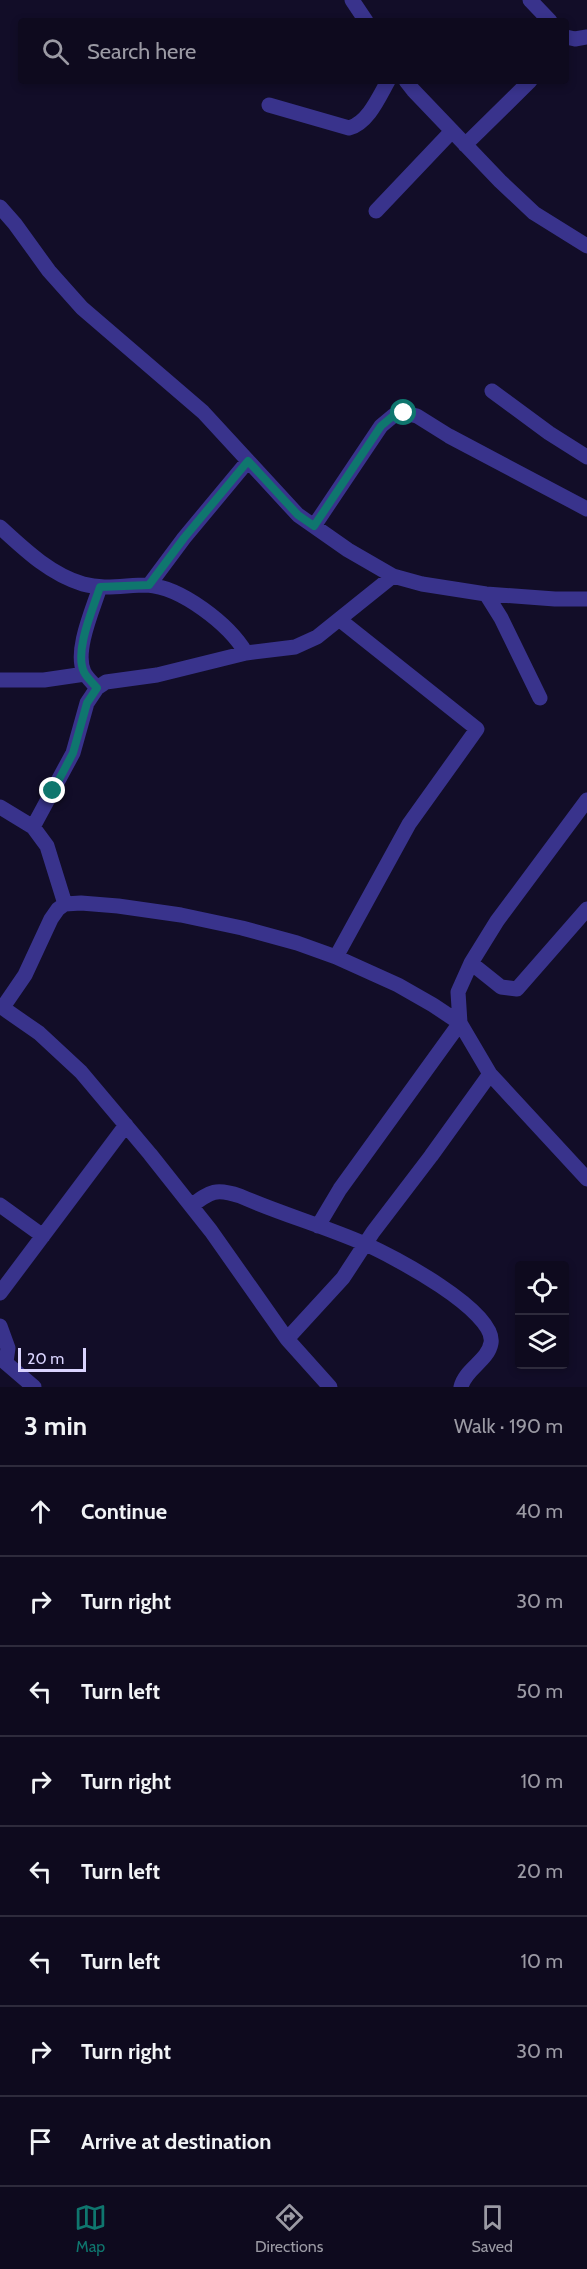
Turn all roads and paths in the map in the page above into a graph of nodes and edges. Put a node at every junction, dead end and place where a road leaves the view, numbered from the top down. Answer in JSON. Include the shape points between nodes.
{"nodes":[{"id":1,"x":352,"y":0,"type":"edge"},
{"id":2,"x":530,"y":0,"type":"edge"},
{"id":3,"x":364,"y":18,"type":"edge"},
{"id":4,"x":547,"y":18,"type":"edge"},
{"id":5,"x":386,"y":84,"type":"edge"},
{"id":6,"x":408,"y":84,"type":"edge"},
{"id":7,"x":527,"y":84,"type":"edge"},
{"id":8,"x":269,"y":105,"type":"dead end"},
{"id":9,"x":452,"y":131,"type":"junction"},
{"id":10,"x":465,"y":145,"type":"junction"},
{"id":11,"x":0,"y":207,"type":"edge"},
{"id":12,"x":376,"y":211,"type":"dead end"},
{"id":13,"x":587,"y":246,"type":"edge"},
{"id":14,"x":492,"y":391,"type":"dead end"},
{"id":15,"x":585,"y":452,"type":"edge"},
{"id":16,"x":248,"y":461,"type":"junction"},
{"id":17,"x":587,"y":509,"type":"edge"},
{"id":18,"x":314,"y":526,"type":"junction"},
{"id":19,"x":0,"y":527,"type":"edge"},
{"id":20,"x":393,"y":576,"type":"junction"},
{"id":21,"x":149,"y":585,"type":"junction"},
{"id":22,"x":100,"y":587,"type":"junction"},
{"id":23,"x":486,"y":594,"type":"junction"},
{"id":24,"x":587,"y":599,"type":"edge"},
{"id":25,"x":339,"y":620,"type":"junction"},
{"id":26,"x":246,"y":653,"type":"junction"},
{"id":27,"x":85,"y":674,"type":"junction"},
{"id":28,"x":0,"y":680,"type":"edge"},
{"id":29,"x":97,"y":688,"type":"junction"},
{"id":30,"x":540,"y":698,"type":"dead end"},
{"id":31,"x":587,"y":800,"type":"edge"},
{"id":32,"x":0,"y":807,"type":"edge"},
{"id":33,"x":33,"y":827,"type":"junction"},
{"id":34,"x":65,"y":904,"type":"junction"},
{"id":35,"x":587,"y":909,"type":"edge"},
{"id":36,"x":336,"y":957,"type":"junction"},
{"id":37,"x":471,"y":963,"type":"junction"},
{"id":38,"x":1,"y":1006,"type":"edge"},
{"id":39,"x":460,"y":1023,"type":"junction"},
{"id":40,"x":490,"y":1074,"type":"junction"},
{"id":41,"x":126,"y":1125,"type":"junction"},
{"id":42,"x":587,"y":1179,"type":"edge"},
{"id":43,"x":0,"y":1205,"type":"edge"},
{"id":44,"x":191,"y":1206,"type":"junction"},
{"id":45,"x":318,"y":1226,"type":"junction"},
{"id":46,"x":43,"y":1236,"type":"junction"},
{"id":47,"x":366,"y":1244,"type":"junction"},
{"id":48,"x":0,"y":1293,"type":"edge"},
{"id":49,"x":0,"y":1326,"type":"edge"},
{"id":50,"x":287,"y":1339,"type":"junction"},
{"id":51,"x":3,"y":1360,"type":"edge"},
{"id":52,"x":34,"y":1387,"type":"edge"},
{"id":53,"x":330,"y":1387,"type":"edge"},
{"id":54,"x":461,"y":1387,"type":"edge"}],
"edges":[{"from":1,"to":3,"type":"street"},
{"from":2,"to":4,"type":"street"},
{"from":5,"to":8,"type":"street","via":[[365,118],[349,128]]},
{"from":6,"to":9,"type":"street"},
{"from":7,"to":10,"type":"street"},
{"from":9,"to":10,"type":"street"},
{"from":9,"to":12,"type":"street"},
{"from":10,"to":13,"type":"street","via":[[534,213]]},
{"from":11,"to":16,"type":"street","via":[[82,308],[203,412]]},
{"from":14,"to":15,"type":"street","via":[[549,433]]},
{"from":16,"to":18,"type":"street","via":[[298,515]]},
{"from":16,"to":21,"type":"street"},
{"from":17,"to":18,"type":"street","via":[[417,416],[404,413],[381,426]]},
{"from":18,"to":20,"type":"street"},
{"from":19,"to":22,"type":"street","via":[[27,552],[60,574]]},
{"from":20,"to":23,"type":"street"},
{"from":20,"to":25,"type":"street"},
{"from":21,"to":22,"type":"street"},
{"from":21,"to":26,"type":"street","via":[[175,591],[220,622]]},
{"from":22,"to":27,"type":"street","via":[[84,638],[81,662]]},
{"from":23,"to":24,"type":"street"},
{"from":23,"to":30,"type":"street"},
{"from":25,"to":26,"type":"street","via":[[317,637],[296,646]]},
{"from":25,"to":36,"type":"street","via":[[477,729],[409,824]]},
{"from":26,"to":29,"type":"street","via":[[157,675],[106,682]]},
{"from":27,"to":28,"type":"street","via":[[44,680]]},
{"from":27,"to":29,"type":"street"},
{"from":29,"to":33,"type":"street","via":[[87,703],[73,753]]},
{"from":31,"to":37,"type":"street","via":[[497,921]]},
{"from":32,"to":33,"type":"street"},
{"from":33,"to":34,"type":"street","via":[[47,846]]},
{"from":34,"to":36,"type":"street","via":[[181,915],[242,928]]},
{"from":34,"to":38,"type":"street","via":[[51,919],[25,975]]},
{"from":35,"to":37,"type":"street","via":[[517,989],[501,987]]},
{"from":36,"to":39,"type":"street","via":[[398,985]]},
{"from":37,"to":39,"type":"street","via":[[458,992]]},
{"from":38,"to":41,"type":"street","via":[[81,1072]]},
{"from":39,"to":40,"type":"street"},
{"from":39,"to":45,"type":"street","via":[[340,1189]]},
{"from":40,"to":42,"type":"street"},
{"from":40,"to":47,"type":"street"},
{"from":41,"to":44,"type":"street"},
{"from":41,"to":46,"type":"street"},
{"from":43,"to":46,"type":"street"},
{"from":44,"to":45,"type":"street","via":[[210,1192],[224,1190]]},
{"from":44,"to":50,"type":"street"},
{"from":45,"to":47,"type":"street"},
{"from":46,"to":48,"type":"street"},
{"from":47,"to":50,"type":"street","via":[[343,1278]]},
{"from":47,"to":54,"type":"street","via":[[465,1302],[483,1319],[491,1343],[482,1359],[465,1375]]},
{"from":49,"to":51,"type":"street","via":[[8,1348]]},
{"from":50,"to":53,"type":"street"},
{"from":51,"to":52,"type":"street"}]}
